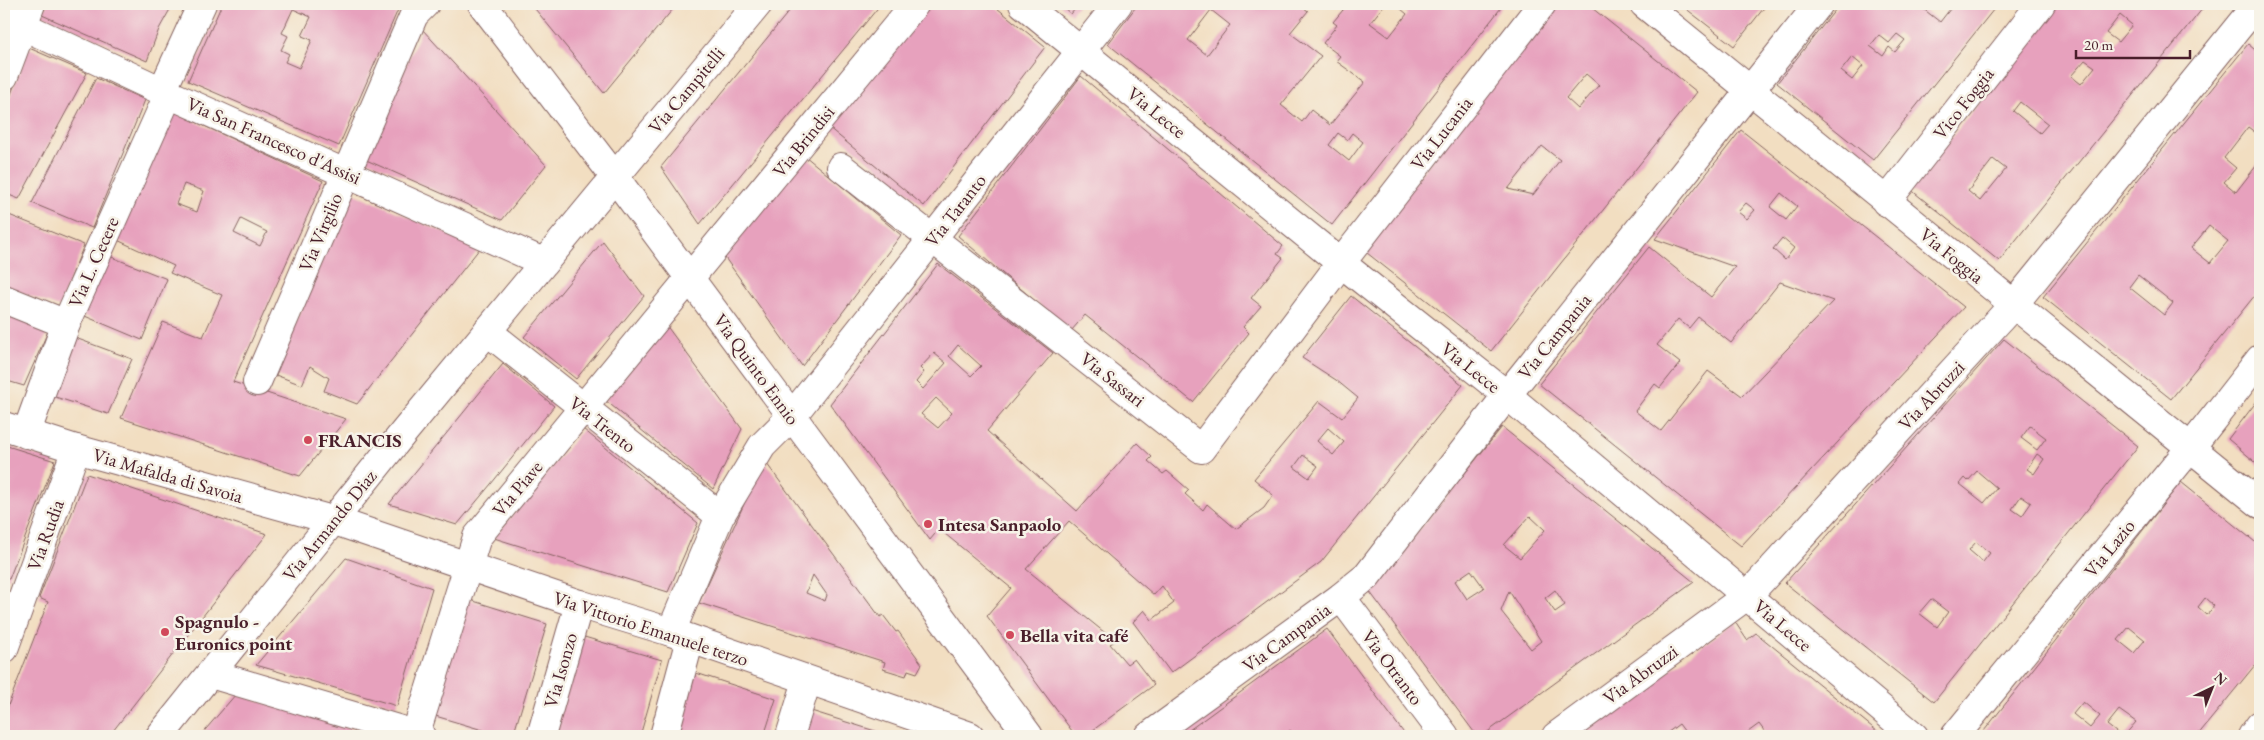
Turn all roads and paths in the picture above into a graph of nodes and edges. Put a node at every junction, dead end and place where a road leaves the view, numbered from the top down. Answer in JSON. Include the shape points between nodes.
{"nodes":[{"id":1,"x":202,"y":4,"type":"edge"},
{"id":2,"x":426,"y":4,"type":"edge"},
{"id":3,"x":482,"y":4,"type":"edge"},
{"id":4,"x":758,"y":4,"type":"edge"},
{"id":5,"x":915,"y":4,"type":"edge"},
{"id":6,"x":1023,"y":4,"type":"edge"},
{"id":7,"x":1118,"y":4,"type":"edge"},
{"id":8,"x":1542,"y":4,"type":"edge"},
{"id":9,"x":1644,"y":4,"type":"edge"},
{"id":10,"x":1819,"y":4,"type":"edge"},
{"id":11,"x":2041,"y":4,"type":"edge"},
{"id":12,"x":2259,"y":4,"type":"edge"},
{"id":13,"x":19,"y":15,"type":"edge"},
{"id":14,"x":1081,"y":50,"type":"junction"},
{"id":15,"x":4,"y":76,"type":"edge"},
{"id":16,"x":1750,"y":90,"type":"junction"},
{"id":17,"x":165,"y":92,"type":"junction"},
{"id":18,"x":842,"y":167,"type":"dead end"},
{"id":19,"x":345,"y":172,"type":"junction"},
{"id":20,"x":614,"y":176,"type":"junction"},
{"id":21,"x":1886,"y":202,"type":"junction"},
{"id":22,"x":932,"y":238,"type":"junction"},
{"id":23,"x":543,"y":262,"type":"junction"},
{"id":24,"x":1341,"y":263,"type":"junction"},
{"id":25,"x":691,"y":279,"type":"junction"},
{"id":26,"x":4,"y":299,"type":"edge"},
{"id":27,"x":2014,"y":304,"type":"junction"},
{"id":28,"x":66,"y":324,"type":"junction"},
{"id":29,"x":487,"y":331,"type":"junction"},
{"id":30,"x":2260,"y":359,"type":"edge"},
{"id":31,"x":257,"y":382,"type":"dead end"},
{"id":32,"x":1507,"y":395,"type":"junction"},
{"id":33,"x":583,"y":409,"type":"junction"},
{"id":34,"x":792,"y":416,"type":"junction"},
{"id":35,"x":15,"y":430,"type":"edge"},
{"id":36,"x":2191,"y":447,"type":"junction"},
{"id":37,"x":76,"y":449,"type":"junction"},
{"id":38,"x":2260,"y":504,"type":"edge"},
{"id":39,"x":720,"y":516,"type":"junction"},
{"id":40,"x":332,"y":520,"type":"junction"},
{"id":41,"x":467,"y":566,"type":"junction"},
{"id":42,"x":1748,"y":595,"type":"junction"},
{"id":43,"x":1341,"y":597,"type":"junction"},
{"id":44,"x":12,"y":598,"type":"edge"},
{"id":45,"x":579,"y":604,"type":"junction"},
{"id":46,"x":681,"y":635,"type":"junction"},
{"id":47,"x":4,"y":649,"type":"edge"},
{"id":48,"x":211,"y":674,"type":"junction"},
{"id":49,"x":807,"y":681,"type":"junction"},
{"id":50,"x":2260,"y":726,"type":"edge"},
{"id":51,"x":922,"y":728,"type":"edge"},
{"id":52,"x":160,"y":736,"type":"edge"},
{"id":53,"x":417,"y":736,"type":"edge"},
{"id":54,"x":541,"y":736,"type":"edge"},
{"id":55,"x":664,"y":736,"type":"edge"},
{"id":56,"x":790,"y":736,"type":"edge"},
{"id":57,"x":970,"y":736,"type":"edge"},
{"id":58,"x":1028,"y":736,"type":"edge"},
{"id":59,"x":1149,"y":736,"type":"edge"},
{"id":60,"x":1445,"y":736,"type":"edge"},
{"id":61,"x":1556,"y":736,"type":"edge"},
{"id":62,"x":1914,"y":736,"type":"edge"},
{"id":63,"x":1955,"y":736,"type":"edge"},
{"id":64,"x":2252,"y":736,"type":"edge"}],
"edges":[{"from":1,"to":17,"type":"street","name":"Via L. Cecere"},
{"from":2,"to":19,"type":"street","name":"Via Virgilio","via":[[414,15]]},
{"from":3,"to":20,"type":"street","name":"Via Quinto Ennio"},
{"from":4,"to":20,"type":"street","name":"Via Campitelli"},
{"from":5,"to":25,"type":"street","name":"Via Brindisi"},
{"from":6,"to":14,"type":"street","name":"Via Lecce"},
{"from":7,"to":14,"type":"street","name":"Via Taranto"},
{"from":8,"to":24,"type":"street","name":"Via Lucania"},
{"from":9,"to":16,"type":"street","name":"Via Foggia"},
{"from":10,"to":16,"type":"street","name":"Via Campania"},
{"from":11,"to":21,"type":"street","name":"Vico Foggia"},
{"from":12,"to":27,"type":"street","name":"Via Abruzzi"},
{"from":13,"to":15,"type":"street"},
{"from":13,"to":17,"type":"street","name":"Via San Francesco d'Assisi"},
{"from":14,"to":22,"type":"street","name":"Via Taranto"},
{"from":14,"to":24,"type":"street","name":"Via Lecce"},
{"from":16,"to":21,"type":"street","name":"Via Foggia"},
{"from":16,"to":32,"type":"street","name":"Via Campania"},
{"from":17,"to":19,"type":"street","name":"Via San Francesco d'Assisi"},
{"from":17,"to":28,"type":"street","name":"Via L. Cecere"},
{"from":18,"to":22,"type":"street","name":"Via Sassari"},
{"from":19,"to":23,"type":"street","name":"Via San Francesco d'Assisi"},
{"from":19,"to":31,"type":"street","name":"Via Virgilio"},
{"from":20,"to":23,"type":"street","name":"Via Armando Diaz"},
{"from":20,"to":25,"type":"street","name":"Via Quinto Ennio"},
{"from":21,"to":27,"type":"street","name":"Via Foggia"},
{"from":22,"to":24,"type":"street","name":"Via Sassari","via":[[1202,449]]},
{"from":22,"to":34,"type":"street","name":"Via Taranto"},
{"from":23,"to":29,"type":"street","name":"Via Armando Diaz"},
{"from":24,"to":32,"type":"street","name":"Via Lecce"},
{"from":25,"to":33,"type":"street","name":"Via Piave"},
{"from":25,"to":34,"type":"street","name":"Via Quinto Ennio"},
{"from":26,"to":28,"type":"street"},
{"from":27,"to":36,"type":"street","name":"Via Foggia"},
{"from":27,"to":42,"type":"street","name":"Via Abruzzi"},
{"from":28,"to":35,"type":"street","name":"Via L. Cecere"},
{"from":29,"to":33,"type":"street","name":"Via Trento"},
{"from":29,"to":40,"type":"street","name":"Via Armando Diaz"},
{"from":30,"to":36,"type":"street","name":"Via Lazio"},
{"from":32,"to":42,"type":"street","name":"Via Lecce"},
{"from":32,"to":43,"type":"street","name":"Via Campania","via":[[1367,576]]},
{"from":33,"to":39,"type":"street","name":"Via Trento"},
{"from":33,"to":41,"type":"street","name":"Via Piave","via":[[477,537]]},
{"from":34,"to":39,"type":"street","name":"Via Taranto","via":[[762,446]]},
{"from":34,"to":58,"type":"street","name":"Via Quinto Ennio"},
{"from":35,"to":37,"type":"street","name":"Via Mafalda di Savoia"},
{"from":36,"to":38,"type":"street","name":"Via Foggia"},
{"from":36,"to":63,"type":"street","name":"Via Lazio"},
{"from":37,"to":40,"type":"street","name":"Via Mafalda di Savoia"},
{"from":37,"to":44,"type":"street","name":"Via Rudia"},
{"from":39,"to":46,"type":"street","name":"Via Taranto"},
{"from":40,"to":41,"type":"street","name":"Via Vittorio Emanuele terzo"},
{"from":40,"to":48,"type":"street","name":"Via Armando Diaz"},
{"from":41,"to":45,"type":"street","name":"Via Vittorio Emanuele terzo"},
{"from":41,"to":53,"type":"street","name":"Via Piave"},
{"from":42,"to":61,"type":"street","name":"Via Abruzzi"},
{"from":42,"to":62,"type":"street","name":"Via Lecce"},
{"from":43,"to":59,"type":"street","name":"Via Campania"},
{"from":43,"to":60,"type":"street","name":"Via Otranto"},
{"from":44,"to":47,"type":"street","name":"Via Rudia"},
{"from":45,"to":46,"type":"street","name":"Via Vittorio Emanuele terzo"},
{"from":45,"to":54,"type":"street","name":"Via Isonzo"},
{"from":46,"to":49,"type":"street","name":"Via Vittorio Emanuele terzo"},
{"from":46,"to":55,"type":"street","name":"Via Taranto"},
{"from":48,"to":52,"type":"street","name":"Via Armando Diaz"},
{"from":48,"to":53,"type":"street"},
{"from":49,"to":51,"type":"street","name":"Via Vittorio Emanuele terzo"},
{"from":49,"to":56,"type":"street"},
{"from":50,"to":64,"type":"street"},
{"from":51,"to":57,"type":"street","name":"Via Vittorio Emanuele terzo"}]}
